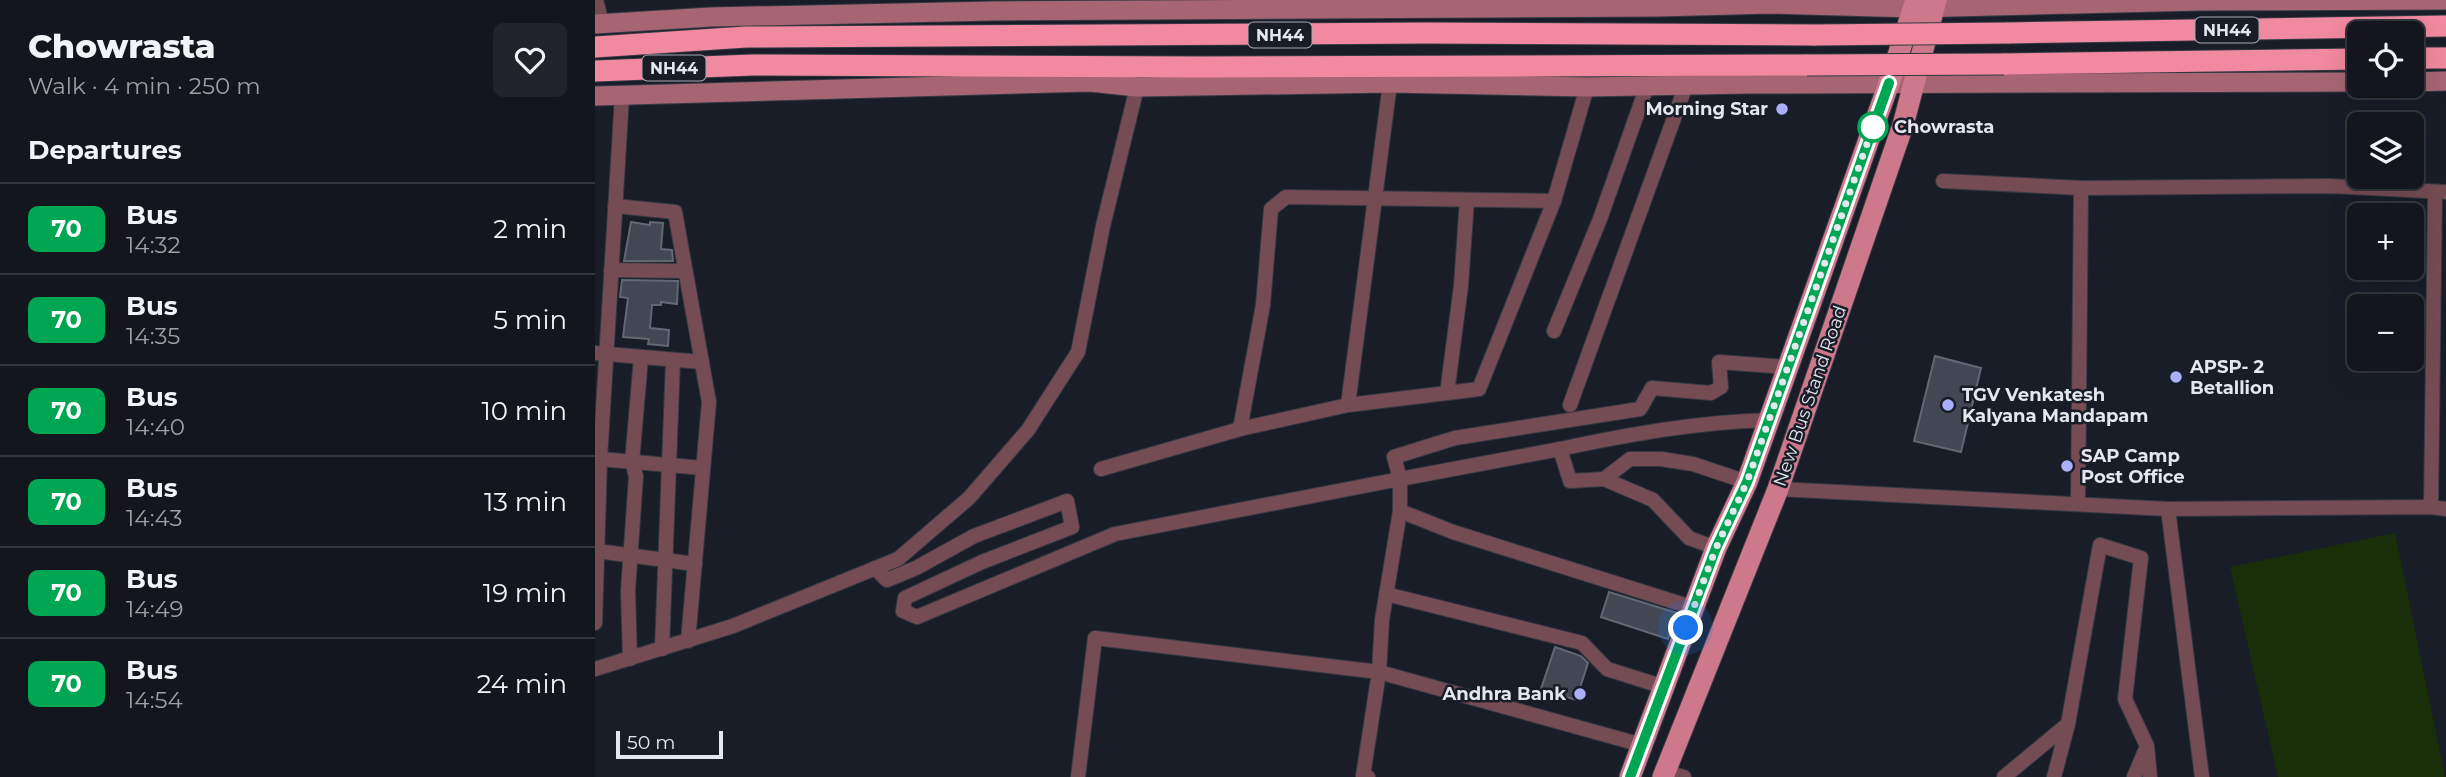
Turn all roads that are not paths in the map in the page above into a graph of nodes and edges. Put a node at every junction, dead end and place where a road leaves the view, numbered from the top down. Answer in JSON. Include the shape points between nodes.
{"nodes":[{"id":1,"x":596,"y":0,"type":"edge"},
{"id":2,"x":2446,"y":0,"type":"edge"},
{"id":3,"x":1771,"y":2,"type":"edge"},
{"id":4,"x":1682,"y":3,"type":"edge"},
{"id":5,"x":1439,"y":4,"type":"edge"},
{"id":6,"x":1924,"y":4,"type":"edge"},
{"id":7,"x":925,"y":6,"type":"edge"},
{"id":8,"x":982,"y":6,"type":"edge"},
{"id":9,"x":598,"y":23,"type":"edge"},
{"id":10,"x":2446,"y":26,"type":"edge"},
{"id":11,"x":595,"y":47,"type":"edge"},
{"id":12,"x":2424,"y":58,"type":"edge"},
{"id":13,"x":2446,"y":58,"type":"edge"},
{"id":14,"x":2347,"y":59,"type":"edge"},
{"id":15,"x":595,"y":71,"type":"edge"},
{"id":16,"x":2347,"y":82,"type":"edge"},
{"id":17,"x":2424,"y":82,"type":"edge"},
{"id":18,"x":2446,"y":82,"type":"edge"},
{"id":19,"x":1390,"y":83,"type":"junction"},
{"id":20,"x":1889,"y":83,"type":"junction"},
{"id":21,"x":1915,"y":83,"type":"junction"},
{"id":22,"x":1686,"y":85,"type":"junction"},
{"id":23,"x":1647,"y":86,"type":"junction"},
{"id":24,"x":1137,"y":87,"type":"junction"},
{"id":25,"x":1587,"y":88,"type":"junction"},
{"id":26,"x":595,"y":96,"type":"edge"},
{"id":27,"x":622,"y":96,"type":"junction"},
{"id":28,"x":1943,"y":181,"type":"dead end"},
{"id":29,"x":2081,"y":188,"type":"junction"},
{"id":30,"x":2440,"y":192,"type":"edge"},
{"id":31,"x":1374,"y":197,"type":"junction"},
{"id":32,"x":1467,"y":200,"type":"junction"},
{"id":33,"x":1554,"y":201,"type":"junction"},
{"id":34,"x":615,"y":206,"type":"junction"},
{"id":35,"x":611,"y":270,"type":"junction"},
{"id":36,"x":685,"y":271,"type":"junction"},
{"id":37,"x":1554,"y":331,"type":"dead end"},
{"id":38,"x":601,"y":354,"type":"edge"},
{"id":39,"x":641,"y":358,"type":"junction"},
{"id":40,"x":673,"y":360,"type":"junction"},
{"id":41,"x":702,"y":362,"type":"junction"},
{"id":42,"x":1788,"y":368,"type":"junction"},
{"id":43,"x":1447,"y":393,"type":"junction"},
{"id":44,"x":1348,"y":405,"type":"junction"},
{"id":45,"x":1570,"y":405,"type":"dead end"},
{"id":46,"x":1770,"y":420,"type":"junction"},
{"id":47,"x":1240,"y":429,"type":"junction"},
{"id":48,"x":1560,"y":449,"type":"junction"},
{"id":49,"x":600,"y":459,"type":"junction"},
{"id":50,"x":632,"y":461,"type":"junction"},
{"id":51,"x":669,"y":465,"type":"junction"},
{"id":52,"x":703,"y":468,"type":"junction"},
{"id":53,"x":1101,"y":468,"type":"dead end"},
{"id":54,"x":1400,"y":479,"type":"junction"},
{"id":55,"x":1604,"y":479,"type":"junction"},
{"id":56,"x":1747,"y":482,"type":"junction"},
{"id":57,"x":1778,"y":489,"type":"junction"},
{"id":58,"x":2078,"y":504,"type":"junction"},
{"id":59,"x":2439,"y":508,"type":"edge"},
{"id":60,"x":2168,"y":509,"type":"junction"},
{"id":61,"x":1400,"y":511,"type":"junction"},
{"id":62,"x":1716,"y":548,"type":"junction"},
{"id":63,"x":597,"y":551,"type":"junction"},
{"id":64,"x":631,"y":555,"type":"junction"},
{"id":65,"x":666,"y":560,"type":"junction"},
{"id":66,"x":695,"y":564,"type":"junction"},
{"id":67,"x":875,"y":568,"type":"junction"},
{"id":68,"x":1386,"y":594,"type":"junction"},
{"id":69,"x":1694,"y":608,"type":"junction"},
{"id":70,"x":595,"y":623,"type":"edge"},
{"id":71,"x":688,"y":641,"type":"junction"},
{"id":72,"x":662,"y":649,"type":"junction"},
{"id":73,"x":630,"y":659,"type":"junction"},
{"id":74,"x":595,"y":669,"type":"edge"},
{"id":75,"x":1380,"y":672,"type":"junction"},
{"id":76,"x":1664,"y":687,"type":"junction"},
{"id":77,"x":2068,"y":724,"type":"junction"},
{"id":78,"x":1642,"y":745,"type":"junction"},
{"id":79,"x":2147,"y":746,"type":"junction"},
{"id":80,"x":1671,"y":775,"type":"edge"},
{"id":81,"x":1078,"y":777,"type":"edge"},
{"id":82,"x":1364,"y":777,"type":"edge"},
{"id":83,"x":1630,"y":777,"type":"edge"},
{"id":84,"x":2004,"y":777,"type":"edge"},
{"id":85,"x":2054,"y":777,"type":"edge"},
{"id":86,"x":2134,"y":777,"type":"edge"},
{"id":87,"x":2150,"y":777,"type":"edge"},
{"id":88,"x":2202,"y":777,"type":"edge"}],
"edges":[{"from":1,"to":9,"type":"street"},
{"from":2,"to":6,"type":"street"},
{"from":3,"to":4,"type":"street"},
{"from":3,"to":6,"type":"street"},
{"from":4,"to":5,"type":"street"},
{"from":5,"to":8,"type":"street"},
{"from":6,"to":20,"type":"main road","name":"New Bus Stand Road"},
{"from":6,"to":21,"type":"main road","name":"New Bus Stand Road"},
{"from":7,"to":8,"type":"street"},
{"from":7,"to":9,"type":"street"},
{"from":10,"to":11,"type":"highway","number":"NH44","bridge":true,"via":[[1815,35],[746,37]]},
{"from":12,"to":13,"type":"highway"},
{"from":14,"to":15,"type":"highway","number":"NH44","bridge":true,"via":[[1807,65],[753,65]]},
{"from":16,"to":21,"type":"street"},
{"from":17,"to":18,"type":"street"},
{"from":19,"to":24,"type":"street"},
{"from":19,"to":25,"type":"street"},
{"from":19,"to":31,"type":"street"},
{"from":20,"to":21,"type":"street"},
{"from":20,"to":22,"type":"street"},
{"from":20,"to":42,"type":"main road","name":"New Bus Stand Road"},
{"from":21,"to":57,"type":"main road","name":"New Bus Stand Road"},
{"from":22,"to":23,"type":"street"},
{"from":22,"to":45,"type":"street"},
{"from":23,"to":25,"type":"street"},
{"from":23,"to":37,"type":"street"},
{"from":24,"to":27,"type":"street","via":[[1090,82]]},
{"from":24,"to":67,"type":"street","via":[[1078,352],[1028,430],[969,498],[898,559]]},
{"from":25,"to":33,"type":"street"},
{"from":26,"to":27,"type":"street"},
{"from":27,"to":34,"type":"street"},
{"from":28,"to":29,"type":"street"},
{"from":29,"to":30,"type":"street","via":[[2330,186]]},
{"from":29,"to":58,"type":"street"},
{"from":30,"to":59,"type":"street"},
{"from":31,"to":32,"type":"street"},
{"from":31,"to":44,"type":"street"},
{"from":31,"to":47,"type":"street","via":[[1286,197],[1271,209],[1263,305]]},
{"from":32,"to":33,"type":"street"},
{"from":32,"to":43,"type":"street"},
{"from":33,"to":43,"type":"street","via":[[1479,389]]},
{"from":34,"to":35,"type":"street"},
{"from":34,"to":36,"type":"street","via":[[675,212]]},
{"from":35,"to":36,"type":"street"},
{"from":35,"to":38,"type":"street"},
{"from":36,"to":41,"type":"street"},
{"from":38,"to":39,"type":"street"},
{"from":38,"to":49,"type":"street"},
{"from":39,"to":40,"type":"street"},
{"from":39,"to":50,"type":"street"},
{"from":40,"to":41,"type":"street"},
{"from":40,"to":51,"type":"street"},
{"from":41,"to":52,"type":"street","via":[[709,402]]},
{"from":42,"to":46,"type":"main road","name":"New Bus Stand Road"},
{"from":42,"to":54,"type":"street","via":[[1719,362],[1721,387],[1711,393],[1652,388],[1640,409],[1455,438],[1394,457]]},
{"from":43,"to":44,"type":"street"},
{"from":44,"to":47,"type":"street"},
{"from":46,"to":48,"type":"street","via":[[1712,422]]},
{"from":46,"to":56,"type":"main road","name":"New Bus Stand Road"},
{"from":47,"to":53,"type":"street"},
{"from":48,"to":54,"type":"street"},
{"from":48,"to":55,"type":"street","via":[[1570,481]]},
{"from":49,"to":50,"type":"street"},
{"from":49,"to":63,"type":"street"},
{"from":50,"to":51,"type":"street"},
{"from":50,"to":64,"type":"street","via":[[636,476]]},
{"from":51,"to":52,"type":"street"},
{"from":51,"to":65,"type":"street"},
{"from":52,"to":66,"type":"street"},
{"from":54,"to":61,"type":"street"},
{"from":54,"to":67,"type":"street","via":[[1115,534],[918,617],[903,611],[905,598],[1072,527],[1067,501],[974,536],[887,580]]},
{"from":55,"to":56,"type":"street","via":[[1630,459],[1661,459]]},
{"from":55,"to":62,"type":"street","via":[[1653,500],[1689,538]]},
{"from":56,"to":62,"type":"main road","name":"New Bus Stand Road"},
{"from":57,"to":58,"type":"street"},
{"from":57,"to":80,"type":"main road","name":"New Bus Stand Road"},
{"from":58,"to":60,"type":"street"},
{"from":59,"to":60,"type":"street"},
{"from":60,"to":88,"type":"street"},
{"from":61,"to":68,"type":"street"},
{"from":61,"to":69,"type":"street"},
{"from":62,"to":69,"type":"main road","name":"New Bus Stand Road"},
{"from":63,"to":64,"type":"street"},
{"from":63,"to":70,"type":"street"},
{"from":64,"to":65,"type":"street"},
{"from":64,"to":73,"type":"street"},
{"from":65,"to":66,"type":"street"},
{"from":65,"to":72,"type":"street"},
{"from":66,"to":71,"type":"street"},
{"from":67,"to":71,"type":"street"},
{"from":68,"to":75,"type":"street"},
{"from":68,"to":76,"type":"street","via":[[1582,643],[1607,668]]},
{"from":69,"to":76,"type":"main road","name":"New Bus Stand Road"},
{"from":71,"to":72,"type":"street"},
{"from":72,"to":73,"type":"street"},
{"from":73,"to":74,"type":"street"},
{"from":75,"to":78,"type":"street"},
{"from":75,"to":81,"type":"street","via":[[1095,638]]},
{"from":75,"to":82,"type":"street"},
{"from":76,"to":78,"type":"main road","name":"New Bus Stand Road"},
{"from":77,"to":79,"type":"street","via":[[2100,545],[2141,558],[2125,699]]},
{"from":77,"to":84,"type":"street"},
{"from":77,"to":85,"type":"street"},
{"from":78,"to":83,"type":"main road","name":"New Bus Stand Road"},
{"from":79,"to":86,"type":"street"},
{"from":79,"to":87,"type":"street"}]}
